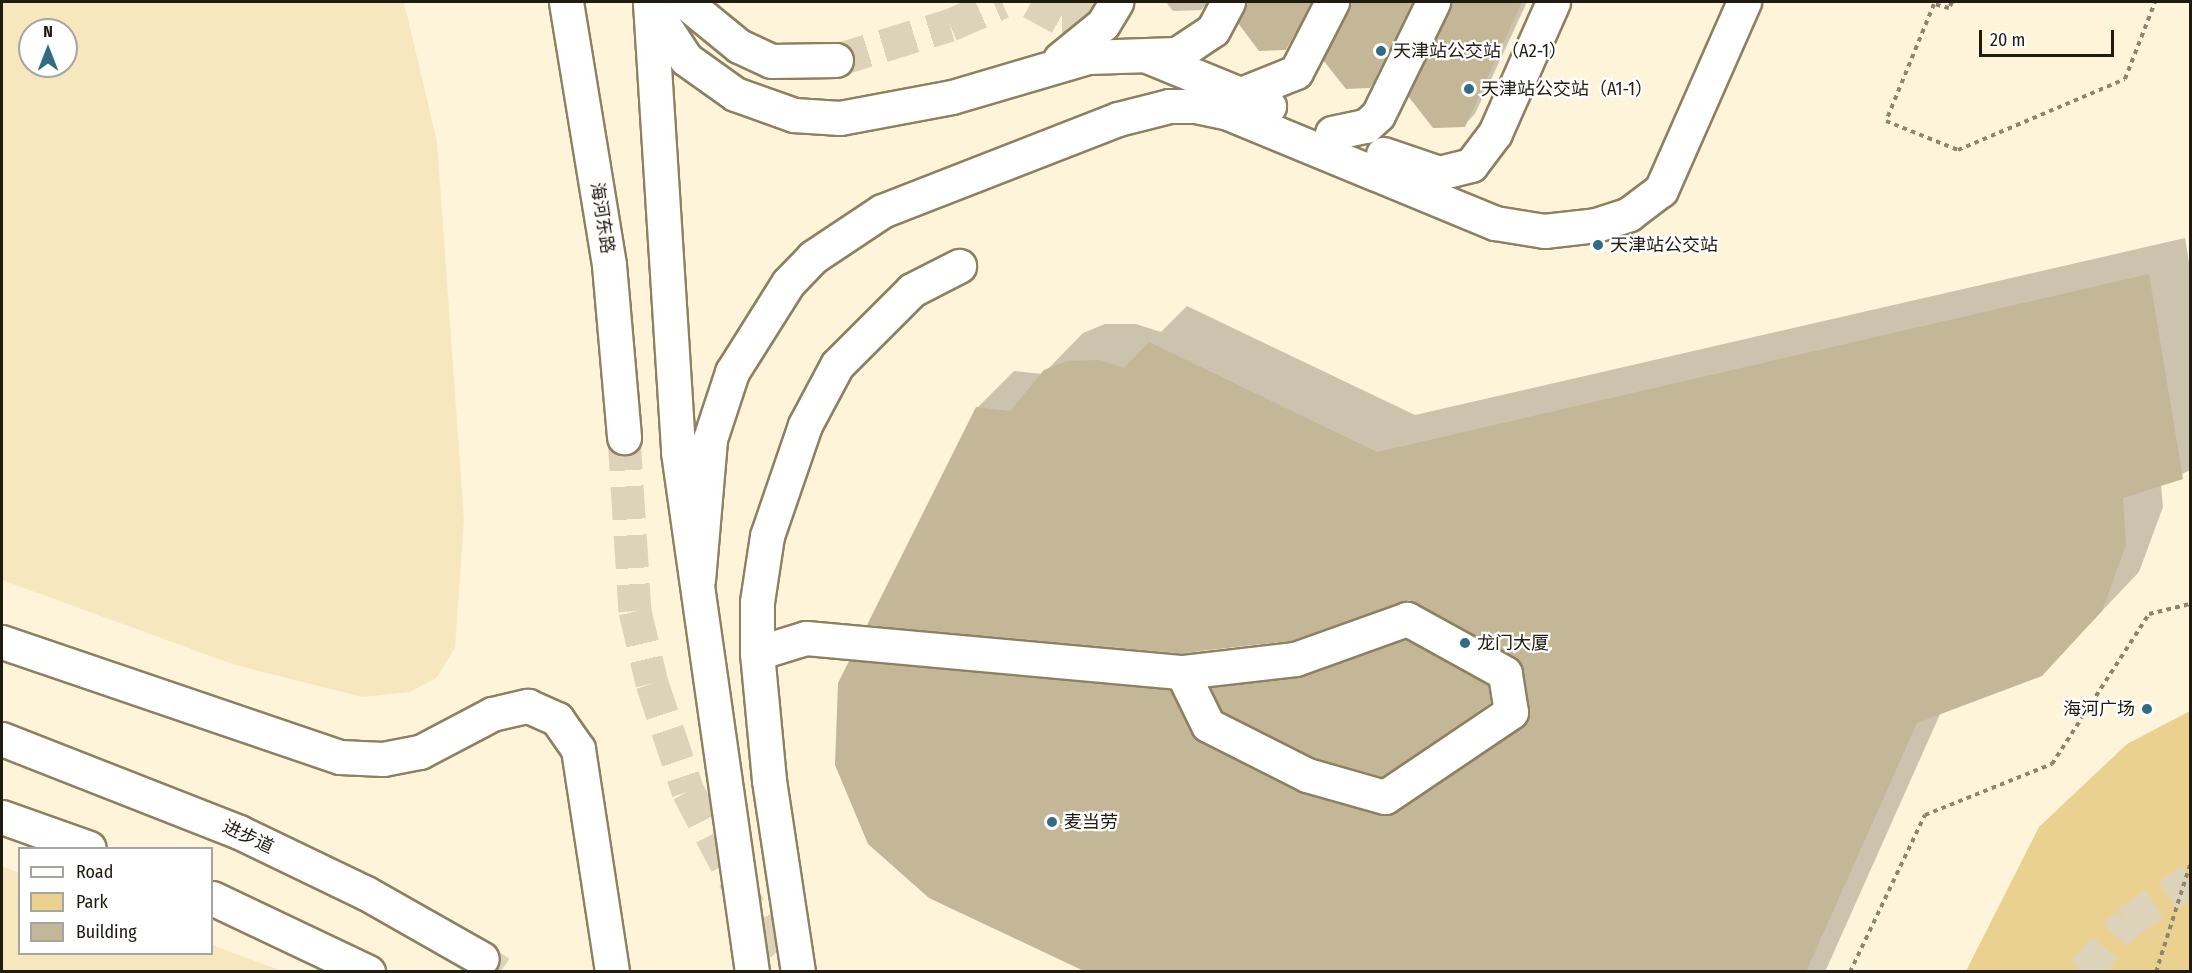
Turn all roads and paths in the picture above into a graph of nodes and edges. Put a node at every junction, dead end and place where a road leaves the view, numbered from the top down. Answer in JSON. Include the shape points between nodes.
{"nodes":[{"id":1,"x":566,"y":2,"type":"edge"},
{"id":2,"x":650,"y":2,"type":"edge"},
{"id":3,"x":684,"y":2,"type":"edge"},
{"id":4,"x":1116,"y":2,"type":"edge"},
{"id":5,"x":1228,"y":2,"type":"edge"},
{"id":6,"x":1332,"y":2,"type":"edge"},
{"id":7,"x":1433,"y":2,"type":"edge"},
{"id":8,"x":1553,"y":2,"type":"edge"},
{"id":9,"x":1744,"y":2,"type":"edge"},
{"id":10,"x":1952,"y":2,"type":"edge"},
{"id":11,"x":2155,"y":2,"type":"edge"},
{"id":12,"x":1932,"y":3,"type":"edge"},
{"id":13,"x":1142,"y":55,"type":"junction"},
{"id":14,"x":836,"y":60,"type":"tunnel mouth"},
{"id":15,"x":1052,"y":64,"type":"junction"},
{"id":16,"x":1241,"y":94,"type":"junction"},
{"id":17,"x":1332,"y":133,"type":"junction"},
{"id":18,"x":959,"y":266,"type":"dead end"},
{"id":19,"x":624,"y":436,"type":"tunnel mouth"},
{"id":20,"x":698,"y":580,"type":"junction"},
{"id":21,"x":2190,"y":604,"type":"edge"},
{"id":22,"x":2,"y":642,"type":"edge"},
{"id":23,"x":757,"y":653,"type":"junction"},
{"id":24,"x":1182,"y":672,"type":"junction"},
{"id":25,"x":2,"y":739,"type":"edge"},
{"id":26,"x":2,"y":817,"type":"edge"},
{"id":27,"x":84,"y":847,"type":"edge"},
{"id":28,"x":2190,"y":866,"type":"edge"},
{"id":29,"x":213,"y":898,"type":"edge"},
{"id":30,"x":482,"y":960,"type":"tunnel mouth"},
{"id":31,"x":368,"y":972,"type":"edge"},
{"id":32,"x":612,"y":972,"type":"edge"},
{"id":33,"x":752,"y":972,"type":"edge"},
{"id":34,"x":798,"y":972,"type":"edge"},
{"id":35,"x":1850,"y":972,"type":"edge"},
{"id":36,"x":2156,"y":972,"type":"edge"}],
"edges":[{"from":1,"to":19,"type":"street","name":"海河东路","via":[[609,265]]},
{"from":2,"to":15,"type":"street","via":[[686,59],[735,94],[794,115],[869,114],[952,97]]},
{"from":2,"to":20,"type":"street","via":[[669,350]]},
{"from":3,"to":14,"type":"street","via":[[739,46],[771,61]]},
{"from":4,"to":15,"type":"street","via":[[1086,41]]},
{"from":5,"to":13,"type":"street","via":[[1213,30],[1192,48]]},
{"from":6,"to":16,"type":"street","via":[[1296,72]]},
{"from":7,"to":17,"type":"street","via":[[1378,115],[1366,126]]},
{"from":8,"to":17,"type":"street","via":[[1495,133],[1471,165],[1439,173],[1418,169]]},
{"from":9,"to":20,"type":"street","via":[[1661,190],[1629,214],[1596,225],[1544,231],[1495,223],[1228,113],[1196,106],[1169,106],[1118,119],[882,211],[813,257],[788,284],[732,372],[710,439]]},
{"from":10,"to":12,"type":"path","via":[[1949,8]]},
{"from":11,"to":12,"type":"path","via":[[2125,79],[1958,150],[1886,121]]},
{"from":13,"to":15,"type":"street","via":[[1116,53]]},
{"from":13,"to":16,"type":"street"},
{"from":16,"to":17,"type":"street"},
{"from":18,"to":23,"type":"street","via":[[912,290],[868,328],[837,365],[805,424],[767,536],[757,602]]},
{"from":20,"to":33,"type":"street"},
{"from":21,"to":35,"type":"path","via":[[2149,614],[2052,764],[1925,815]]},
{"from":22,"to":32,"type":"street","via":[[340,757],[383,759],[420,752],[492,714],[528,706],[557,719],[578,749]]},
{"from":23,"to":24,"type":"street","via":[[806,638]]},
{"from":23,"to":34,"type":"street","via":[[769,780]]},
{"from":24,"to":24,"type":"street","via":[[1208,725],[1307,775],[1385,797],[1510,712],[1505,673],[1407,619],[1295,659]]},
{"from":25,"to":30,"type":"street","name":"进步道","via":[[239,832],[366,893]]},
{"from":26,"to":27,"type":"street"},
{"from":28,"to":36,"type":"path"},
{"from":29,"to":31,"type":"street"}]}
